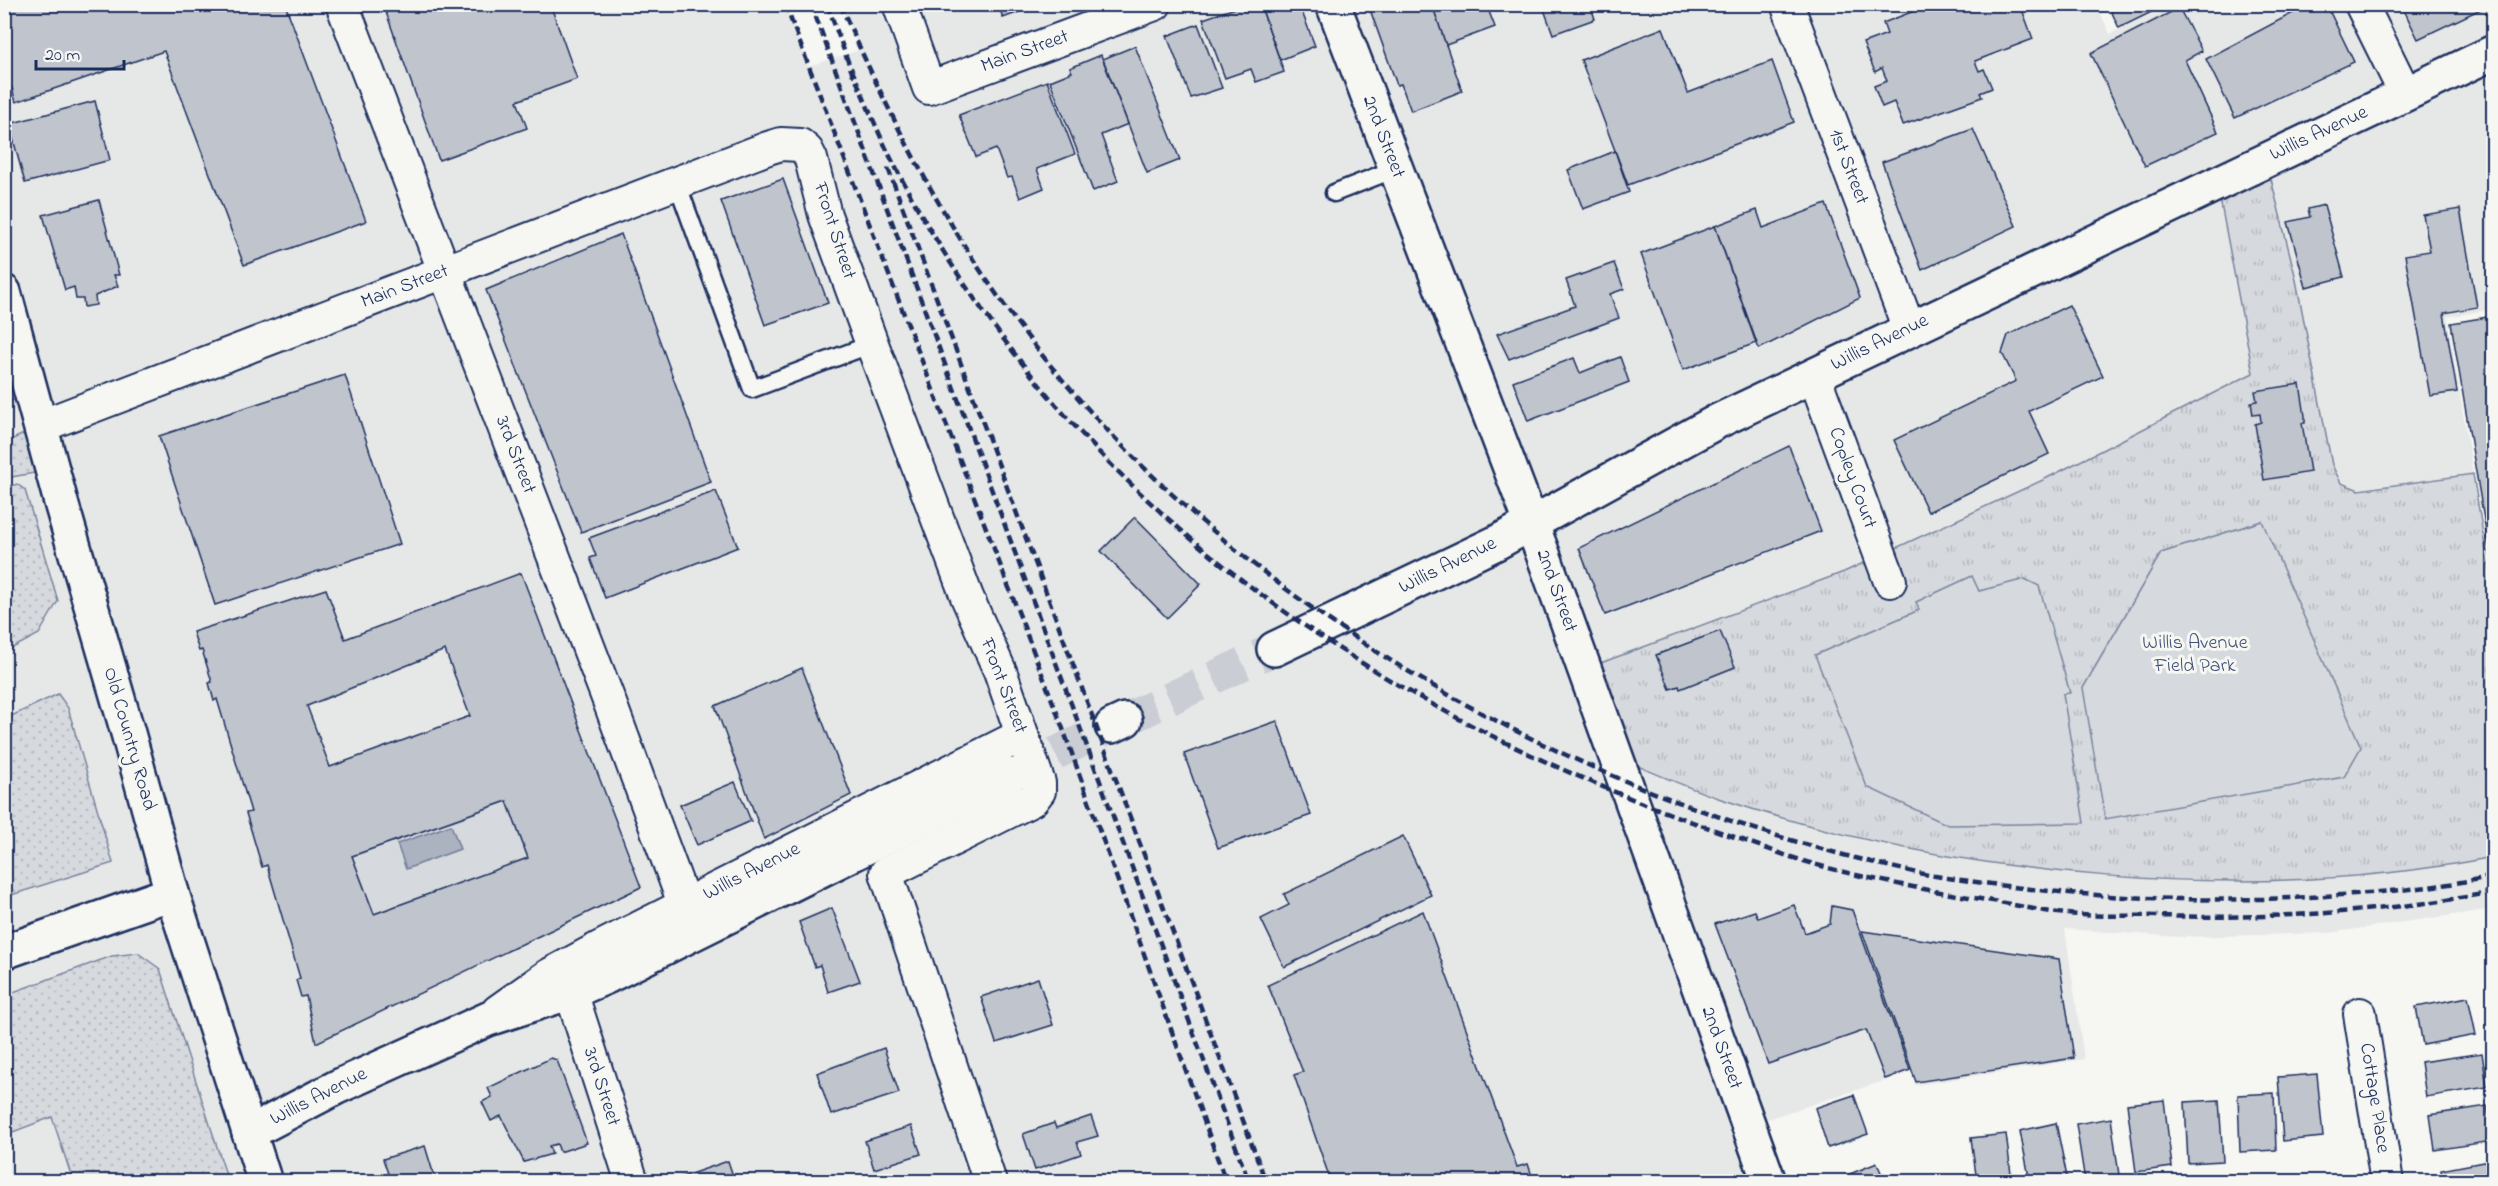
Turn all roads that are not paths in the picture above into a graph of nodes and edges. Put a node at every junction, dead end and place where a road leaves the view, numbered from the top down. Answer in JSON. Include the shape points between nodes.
{"nodes":[{"id":1,"x":342,"y":4,"type":"edge"},
{"id":2,"x":899,"y":4,"type":"edge"},
{"id":3,"x":1155,"y":4,"type":"edge"},
{"id":4,"x":1333,"y":4,"type":"edge"},
{"id":5,"x":1787,"y":4,"type":"edge"},
{"id":6,"x":2361,"y":4,"type":"edge"},
{"id":7,"x":2493,"y":52,"type":"edge"},
{"id":8,"x":2405,"y":93,"type":"junction"},
{"id":9,"x":768,"y":148,"type":"joint"},
{"id":10,"x":1395,"y":169,"type":"junction"},
{"id":11,"x":677,"y":183,"type":"junction"},
{"id":12,"x":1334,"y":193,"type":"dead end"},
{"id":13,"x":444,"y":272,"type":"junction"},
{"id":14,"x":4,"y":292,"type":"edge"},
{"id":15,"x":1909,"y":329,"type":"junction"},
{"id":16,"x":872,"y":344,"type":"junction"},
{"id":17,"x":1814,"y":375,"type":"junction"},
{"id":18,"x":41,"y":426,"type":"junction"},
{"id":19,"x":1532,"y":524,"type":"junction"},
{"id":20,"x":1890,"y":581,"type":"dead end"},
{"id":21,"x":1274,"y":649,"type":"tunnel mouth"},
{"id":22,"x":1022,"y":735,"type":"junction"},
{"id":23,"x":1011,"y":775,"type":"tunnel mouth"},
{"id":24,"x":172,"y":894,"type":"junction"},
{"id":25,"x":685,"y":906,"type":"junction"},
{"id":26,"x":4,"y":952,"type":"edge"},
{"id":27,"x":571,"y":992,"type":"junction"},
{"id":28,"x":2360,"y":1014,"type":"dead end"},
{"id":29,"x":488,"y":1019,"type":"junction"},
{"id":30,"x":249,"y":1133,"type":"junction"},
{"id":31,"x":265,"y":1182,"type":"edge"},
{"id":32,"x":632,"y":1182,"type":"edge"},
{"id":33,"x":990,"y":1182,"type":"edge"},
{"id":34,"x":1769,"y":1182,"type":"edge"},
{"id":35,"x":2387,"y":1182,"type":"edge"}],
"edges":[{"from":1,"to":13,"type":"street","name":"3rd Street"},
{"from":2,"to":3,"type":"street","name":"Main Street","via":[[929,88]]},
{"from":4,"to":10,"type":"main road","name":"2nd Street"},
{"from":5,"to":15,"type":"street","name":"1st Street"},
{"from":6,"to":8,"type":"street"},
{"from":7,"to":8,"type":"main road","name":"Willis Avenue"},
{"from":8,"to":15,"type":"main road","name":"Willis Avenue"},
{"from":9,"to":11,"type":"street","name":"Main Street"},
{"from":9,"to":16,"type":"street","name":"Front Street","via":[[794,144],[807,151],[825,215]]},
{"from":10,"to":12,"type":"lane"},
{"from":10,"to":19,"type":"main road","name":"2nd Street"},
{"from":11,"to":13,"type":"street","name":"Main Street"},
{"from":11,"to":16,"type":"lane","via":[[752,389]]},
{"from":13,"to":18,"type":"street","name":"Main Street"},
{"from":13,"to":25,"type":"street","name":"3rd Street"},
{"from":14,"to":18,"type":"main road","name":"Old Country Road"},
{"from":15,"to":17,"type":"main road","name":"Willis Avenue"},
{"from":16,"to":22,"type":"street","name":"Front Street"},
{"from":17,"to":19,"type":"main road","name":"Willis Avenue","via":[[1678,442]]},
{"from":17,"to":20,"type":"street","name":"Copley Court"},
{"from":18,"to":24,"type":"main road","name":"Old Country Road"},
{"from":19,"to":21,"type":"main road","name":"Willis Avenue"},
{"from":19,"to":34,"type":"main road","name":"2nd Street"},
{"from":22,"to":25,"type":"street","name":"Willis Avenue"},
{"from":22,"to":33,"type":"street","name":"Front Street","via":[[1039,783],[1036,797],[886,873]]},
{"from":23,"to":27,"type":"main road","name":"Willis Avenue"},
{"from":24,"to":26,"type":"main road"},
{"from":24,"to":30,"type":"main road","name":"Old Country Road"},
{"from":25,"to":29,"type":"street","name":"Willis Avenue","via":[[549,975]]},
{"from":27,"to":29,"type":"main road","name":"Willis Avenue"},
{"from":27,"to":32,"type":"street","name":"3rd Street"},
{"from":28,"to":35,"type":"street","name":"Cottage Place"},
{"from":29,"to":30,"type":"main road","name":"Willis Avenue","via":[[337,1087]]},
{"from":30,"to":31,"type":"main road","name":"Old Country Road"}]}
